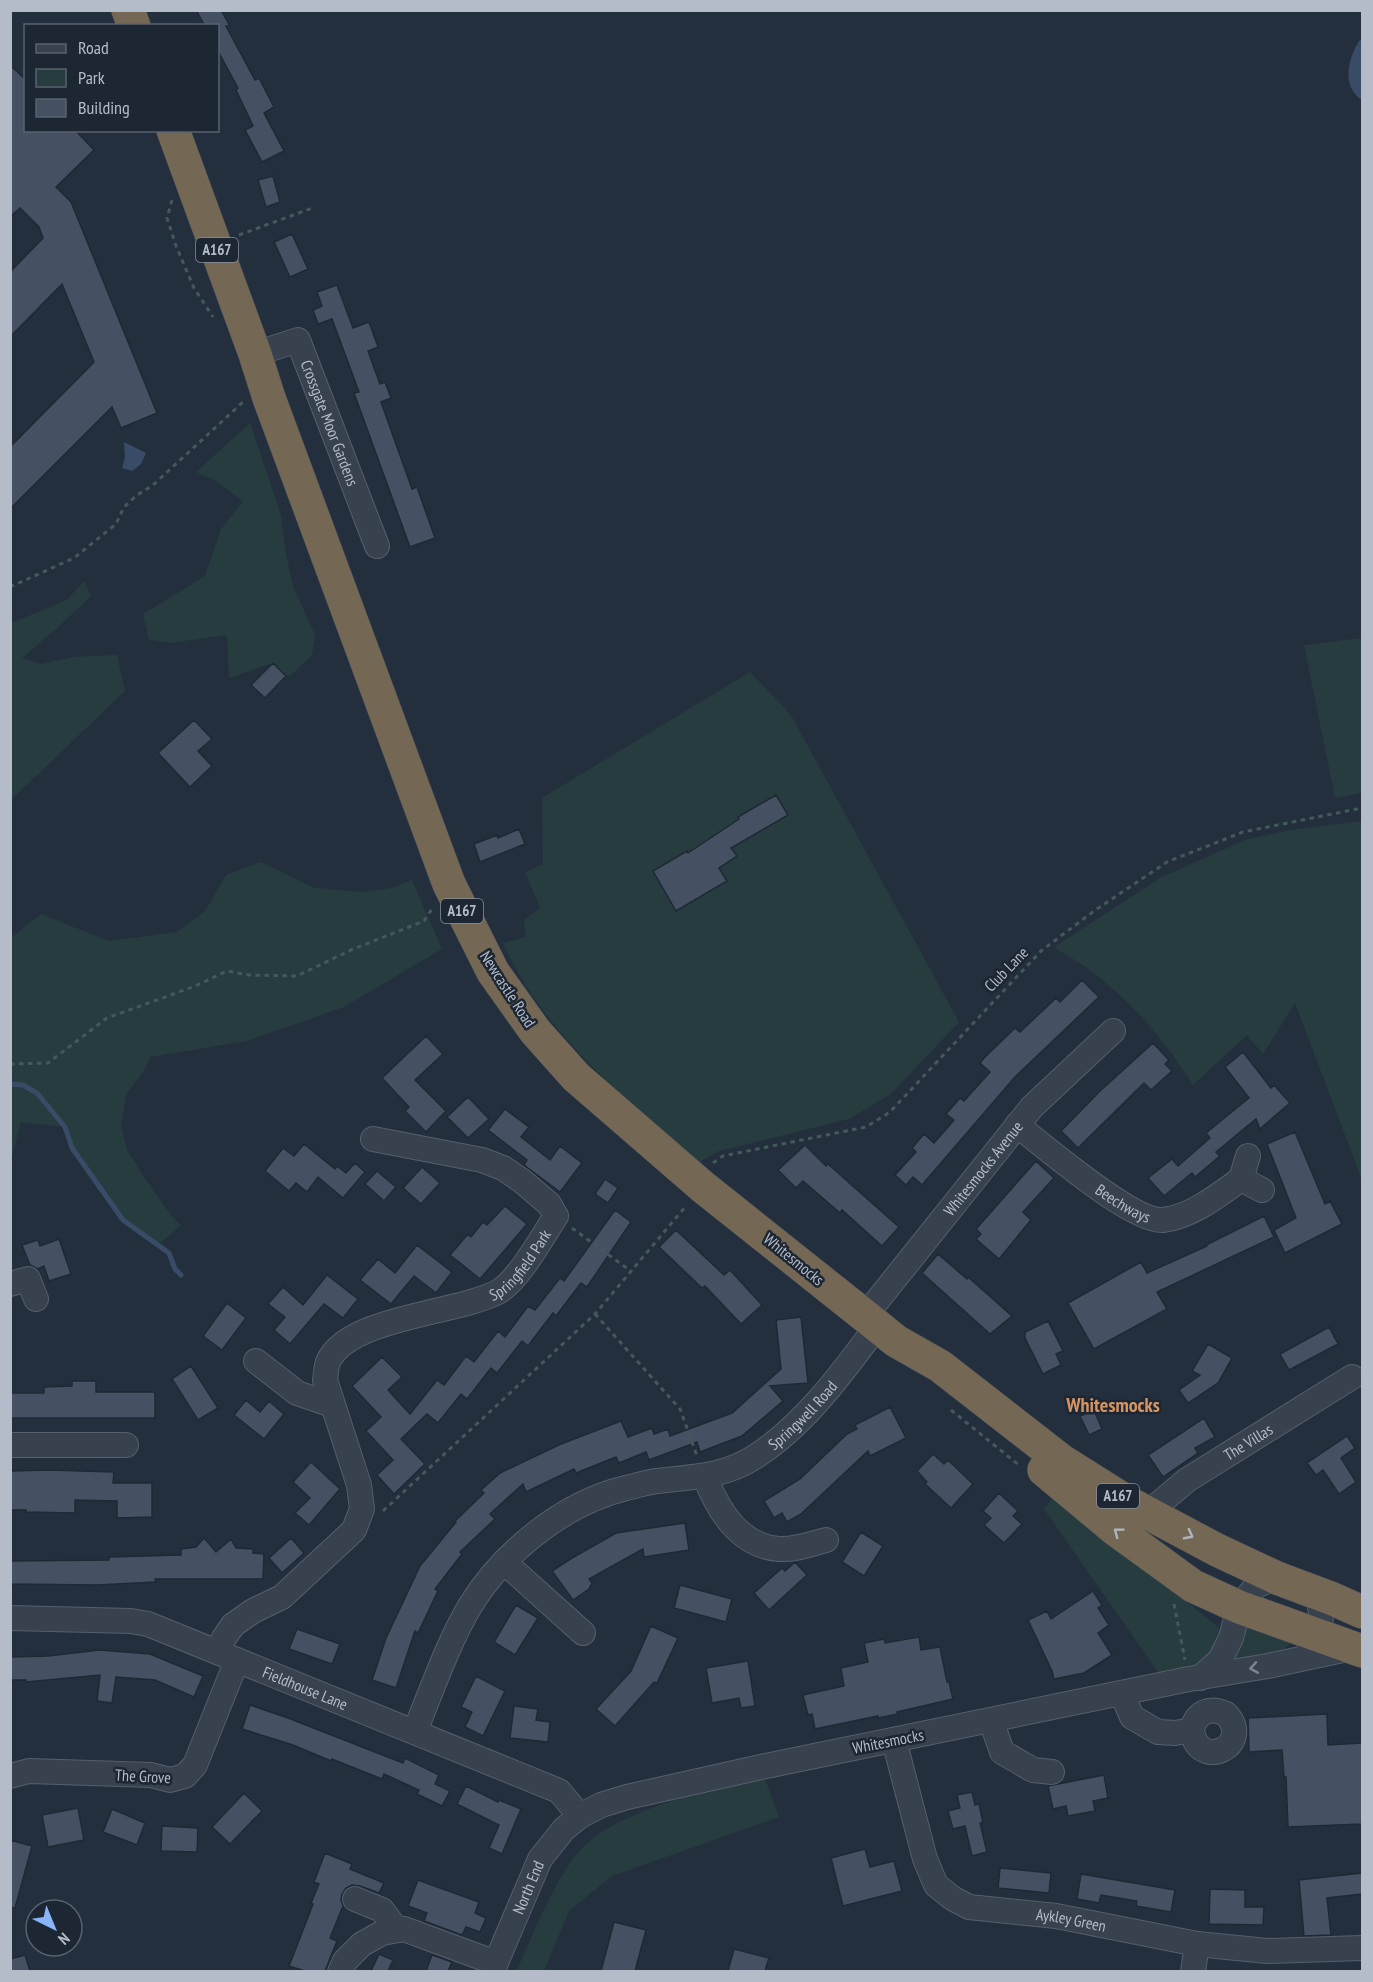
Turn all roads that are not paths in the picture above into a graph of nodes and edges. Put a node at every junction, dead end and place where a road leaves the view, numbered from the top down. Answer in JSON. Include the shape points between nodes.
{"nodes":[{"id":1,"x":174,"y":132,"type":"edge"},
{"id":2,"x":255,"y":354,"type":"junction"},
{"id":3,"x":377,"y":546,"type":"dead end"},
{"id":4,"x":1113,"y":1032,"type":"dead end"},
{"id":5,"x":1017,"y":1125,"type":"junction"},
{"id":6,"x":374,"y":1139,"type":"dead end"},
{"id":7,"x":1248,"y":1156,"type":"dead end"},
{"id":8,"x":698,"y":1182,"type":"joint"},
{"id":9,"x":10,"y":1284,"type":"edge"},
{"id":10,"x":36,"y":1299,"type":"dead end"},
{"id":11,"x":879,"y":1328,"type":"junction"},
{"id":12,"x":256,"y":1361,"type":"dead end"},
{"id":13,"x":1352,"y":1377,"type":"dead end"},
{"id":14,"x":332,"y":1405,"type":"junction"},
{"id":15,"x":10,"y":1445,"type":"edge"},
{"id":16,"x":126,"y":1445,"type":"dead end"},
{"id":17,"x":705,"y":1477,"type":"junction"},
{"id":18,"x":1148,"y":1513,"type":"junction"},
{"id":19,"x":826,"y":1540,"type":"dead end"},
{"id":20,"x":504,"y":1562,"type":"junction"},
{"id":21,"x":1277,"y":1578,"type":"junction"},
{"id":22,"x":1312,"y":1591,"type":"junction"},
{"id":23,"x":1239,"y":1607,"type":"junction"},
{"id":24,"x":1362,"y":1612,"type":"edge"},
{"id":25,"x":10,"y":1618,"type":"edge"},
{"id":26,"x":583,"y":1633,"type":"dead end"},
{"id":27,"x":1306,"y":1647,"type":"junction"},
{"id":28,"x":1357,"y":1649,"type":"edge"},
{"id":29,"x":228,"y":1656,"type":"junction"},
{"id":30,"x":1194,"y":1678,"type":"junction"},
{"id":31,"x":1122,"y":1694,"type":"junction"},
{"id":32,"x":991,"y":1720,"type":"junction"},
{"id":33,"x":1192,"y":1730,"type":"dead end"},
{"id":34,"x":415,"y":1731,"type":"junction"},
{"id":35,"x":894,"y":1740,"type":"junction"},
{"id":36,"x":1052,"y":1772,"type":"dead end"},
{"id":37,"x":10,"y":1776,"type":"edge"},
{"id":38,"x":580,"y":1816,"type":"junction"},
{"id":39,"x":355,"y":1899,"type":"dead end"},
{"id":40,"x":397,"y":1930,"type":"junction"},
{"id":41,"x":1197,"y":1944,"type":"junction"},
{"id":42,"x":1362,"y":1948,"type":"edge"},
{"id":43,"x":494,"y":1967,"type":"edge"},
{"id":44,"x":340,"y":1971,"type":"edge"},
{"id":45,"x":1193,"y":1971,"type":"edge"}],
"edges":[{"from":1,"to":2,"type":"highway","number":"A167"},
{"from":2,"to":3,"type":"street","name":"Crossgate Moor Gardens","via":[[298,340]]},
{"from":2,"to":8,"type":"highway","name":"Newcastle Road","number":"A167","via":[[449,884],[493,972],[576,1077]]},
{"from":4,"to":5,"type":"street","name":"Whitesmocks Avenue"},
{"from":5,"to":7,"type":"street","name":"Beechways","via":[[1095,1186],[1146,1217],[1161,1220],[1252,1185]]},
{"from":5,"to":11,"type":"street","name":"Whitesmocks Avenue"},
{"from":6,"to":14,"type":"street","name":"Springfield Park","via":[[482,1160],[503,1168],[549,1204],[556,1216],[516,1275],[499,1291],[348,1339],[328,1362],[325,1380]]},
{"from":8,"to":11,"type":"highway","name":"Whitesmocks","number":"A167"},
{"from":9,"to":10,"type":"street","via":[[28,1279]]},
{"from":11,"to":17,"type":"street","name":"Springwell Road","via":[[784,1435],[752,1459]]},
{"from":11,"to":18,"type":"highway","name":"Whitesmocks","number":"A167","via":[[940,1366],[1062,1461]]},
{"from":23,"to":11,"type":"highway","name":"Whitesmocks","number":"A167","one_way":true,"via":[[1192,1586],[1116,1530],[935,1381]]},
{"from":12,"to":14,"type":"street","via":[[297,1393]]},
{"from":13,"to":18,"type":"street","name":"The Villas","via":[[1187,1480]]},
{"from":14,"to":29,"type":"street","name":"Springfield Park","via":[[359,1485],[362,1509],[354,1530],[282,1597],[233,1625],[224,1638]]},
{"from":15,"to":16,"type":"street"},
{"from":17,"to":19,"type":"street","via":[[725,1517],[741,1534],[778,1549]]},
{"from":17,"to":20,"type":"street","name":"Springwell Road","via":[[655,1481],[592,1501],[525,1541]]},
{"from":18,"to":21,"type":"highway","name":"Whitesmocks","number":"A167","one_way":true},
{"from":20,"to":26,"type":"street"},
{"from":20,"to":34,"type":"street","name":"Springwell Road","via":[[465,1616]]},
{"from":21,"to":22,"type":"highway","name":"Whitesmocks","number":"A167"},
{"from":21,"to":23,"type":"street","via":[[1257,1585]]},
{"from":22,"to":24,"type":"highway","name":"Whitesmocks","number":"A167"},
{"from":22,"to":27,"type":"street","via":[[1318,1598],[1322,1621]]},
{"from":23,"to":27,"type":"highway","name":"Whitesmocks","number":"A167"},
{"from":23,"to":30,"type":"street","via":[[1220,1660]]},
{"from":25,"to":29,"type":"street","name":"Fieldhouse Lane","via":[[131,1621]]},
{"from":27,"to":28,"type":"highway","name":"Whitesmocks","number":"A167"},
{"from":27,"to":30,"type":"street","name":"Whitesmocks","one_way":true,"via":[[1268,1666]]},
{"from":29,"to":34,"type":"street","name":"Fieldhouse Lane"},
{"from":29,"to":37,"type":"street","name":"The Grove","via":[[195,1765],[185,1776],[170,1780],[151,1775],[29,1771]]},
{"from":30,"to":31,"type":"street","name":"Whitesmocks"},
{"from":31,"to":32,"type":"street","name":"Whitesmocks"},
{"from":31,"to":33,"type":"street","via":[[1132,1717],[1158,1732]]},
{"from":32,"to":35,"type":"street","name":"Whitesmocks"},
{"from":32,"to":36,"type":"street","via":[[1002,1752],[1033,1770]]},
{"from":34,"to":38,"type":"street","name":"Fieldhouse Lane","via":[[559,1791]]},
{"from":35,"to":38,"type":"street","name":"Whitesmocks","via":[[627,1797]]},
{"from":35,"to":41,"type":"street","name":"Aykley Green","via":[[925,1859],[936,1885],[952,1898],[969,1907],[1056,1916]]},
{"from":38,"to":43,"type":"street","name":"North End","via":[[540,1860]]},
{"from":39,"to":40,"type":"street","via":[[382,1910]]},
{"from":40,"to":43,"type":"street","via":[[404,1929]]},
{"from":40,"to":44,"type":"street","via":[[362,1944]]},
{"from":41,"to":42,"type":"street","name":"Aykley Green","via":[[1268,1951]]},
{"from":41,"to":45,"type":"street"}]}
